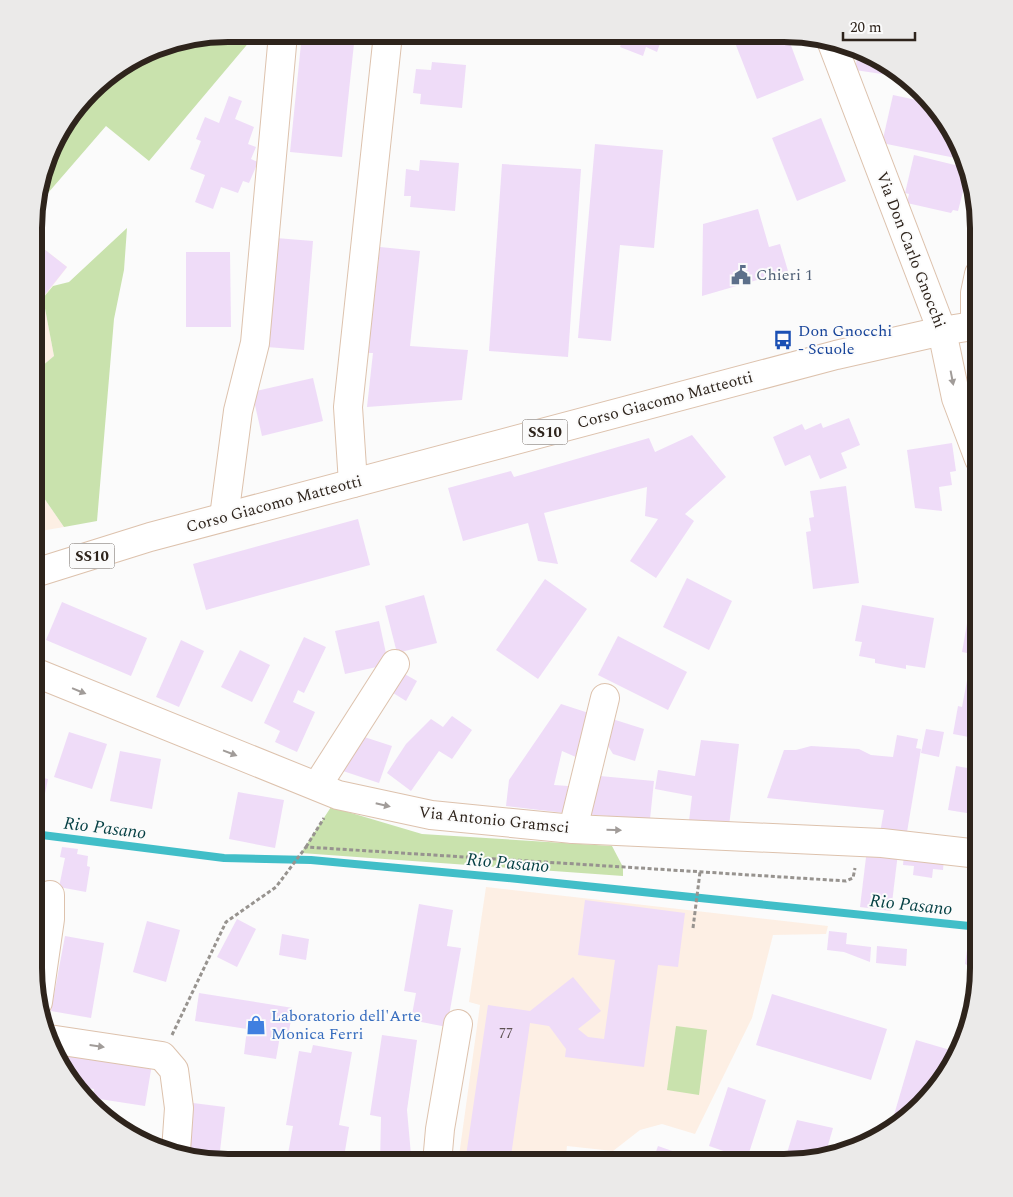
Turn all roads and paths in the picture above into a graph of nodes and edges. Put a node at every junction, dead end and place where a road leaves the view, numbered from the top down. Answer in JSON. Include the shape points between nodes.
{"nodes":[{"id":1,"x":282,"y":42,"type":"edge"},
{"id":2,"x":387,"y":42,"type":"edge"},
{"id":3,"x":834,"y":49,"type":"edge"},
{"id":4,"x":970,"y":326,"type":"edge"},
{"id":5,"x":942,"y":331,"type":"junction"},
{"id":6,"x":970,"y":435,"type":"edge"},
{"id":7,"x":353,"y":483,"type":"junction"},
{"id":8,"x":224,"y":517,"type":"junction"},
{"id":9,"x":150,"y":537,"type":"junction"},
{"id":10,"x":42,"y":554,"type":"edge"},
{"id":11,"x":42,"y":572,"type":"edge"},
{"id":12,"x":395,"y":664,"type":"dead end"},
{"id":13,"x":42,"y":675,"type":"edge"},
{"id":14,"x":605,"y":698,"type":"dead end"},
{"id":15,"x":328,"y":791,"type":"junction"},
{"id":16,"x":573,"y":829,"type":"junction"},
{"id":17,"x":860,"y":841,"type":"junction"},
{"id":18,"x":306,"y":846,"type":"junction"},
{"id":19,"x":970,"y":853,"type":"edge"},
{"id":20,"x":700,"y":872,"type":"junction"},
{"id":21,"x":50,"y":895,"type":"dead end"},
{"id":22,"x":693,"y":928,"type":"dead end"},
{"id":23,"x":42,"y":972,"type":"edge"},
{"id":24,"x":458,"y":1024,"type":"dead end"},
{"id":25,"x":57,"y":1040,"type":"edge"},
{"id":26,"x":162,"y":1056,"type":"junction"},
{"id":27,"x":176,"y":1147,"type":"edge"},
{"id":28,"x":438,"y":1154,"type":"edge"}],
"edges":[{"from":1,"to":8,"type":"street","via":[[255,342],[238,411]]},
{"from":2,"to":7,"type":"street","via":[[348,408]]},
{"from":3,"to":5,"type":"street","name":"Via Don Carlo Gnocchi"},
{"from":4,"to":5,"type":"street","name":"Corso Giacomo Matteotti","number":"SS10"},
{"from":5,"to":6,"type":"street","name":"Via Don Carlo Gnocchi","one_way":true,"via":[[956,398]]},
{"from":5,"to":7,"type":"street","name":"Corso Giacomo Matteotti","number":"SS10","via":[[836,354]]},
{"from":7,"to":8,"type":"street","name":"Corso Giacomo Matteotti","number":"SS10"},
{"from":8,"to":9,"type":"street","name":"Corso Giacomo Matteotti","number":"SS10"},
{"from":9,"to":10,"type":"street","name":"Corso Giacomo Matteotti","number":"SS10"},
{"from":9,"to":11,"type":"street","name":"Corso Giacomo Matteotti","number":"SS10"},
{"from":12,"to":15,"type":"street"},
{"from":13,"to":15,"type":"street","name":"Via Antonio Gramsci","one_way":true},
{"from":14,"to":16,"type":"street"},
{"from":15,"to":16,"type":"street","name":"Via Antonio Gramsci","one_way":true,"via":[[431,815]]},
{"from":15,"to":18,"type":"path"},
{"from":16,"to":17,"type":"street","name":"Via Antonio Gramsci","one_way":true},
{"from":17,"to":19,"type":"street","name":"Via Antonio Gramsci"},
{"from":17,"to":20,"type":"path","via":[[853,878],[846,881]]},
{"from":18,"to":20,"type":"path"},
{"from":18,"to":26,"type":"path","via":[[276,887],[226,922]]},
{"from":20,"to":22,"type":"path"},
{"from":21,"to":23,"type":"street"},
{"from":24,"to":28,"type":"street"},
{"from":25,"to":26,"type":"street","one_way":true},
{"from":26,"to":27,"type":"street","via":[[174,1070],[179,1108]]}]}
